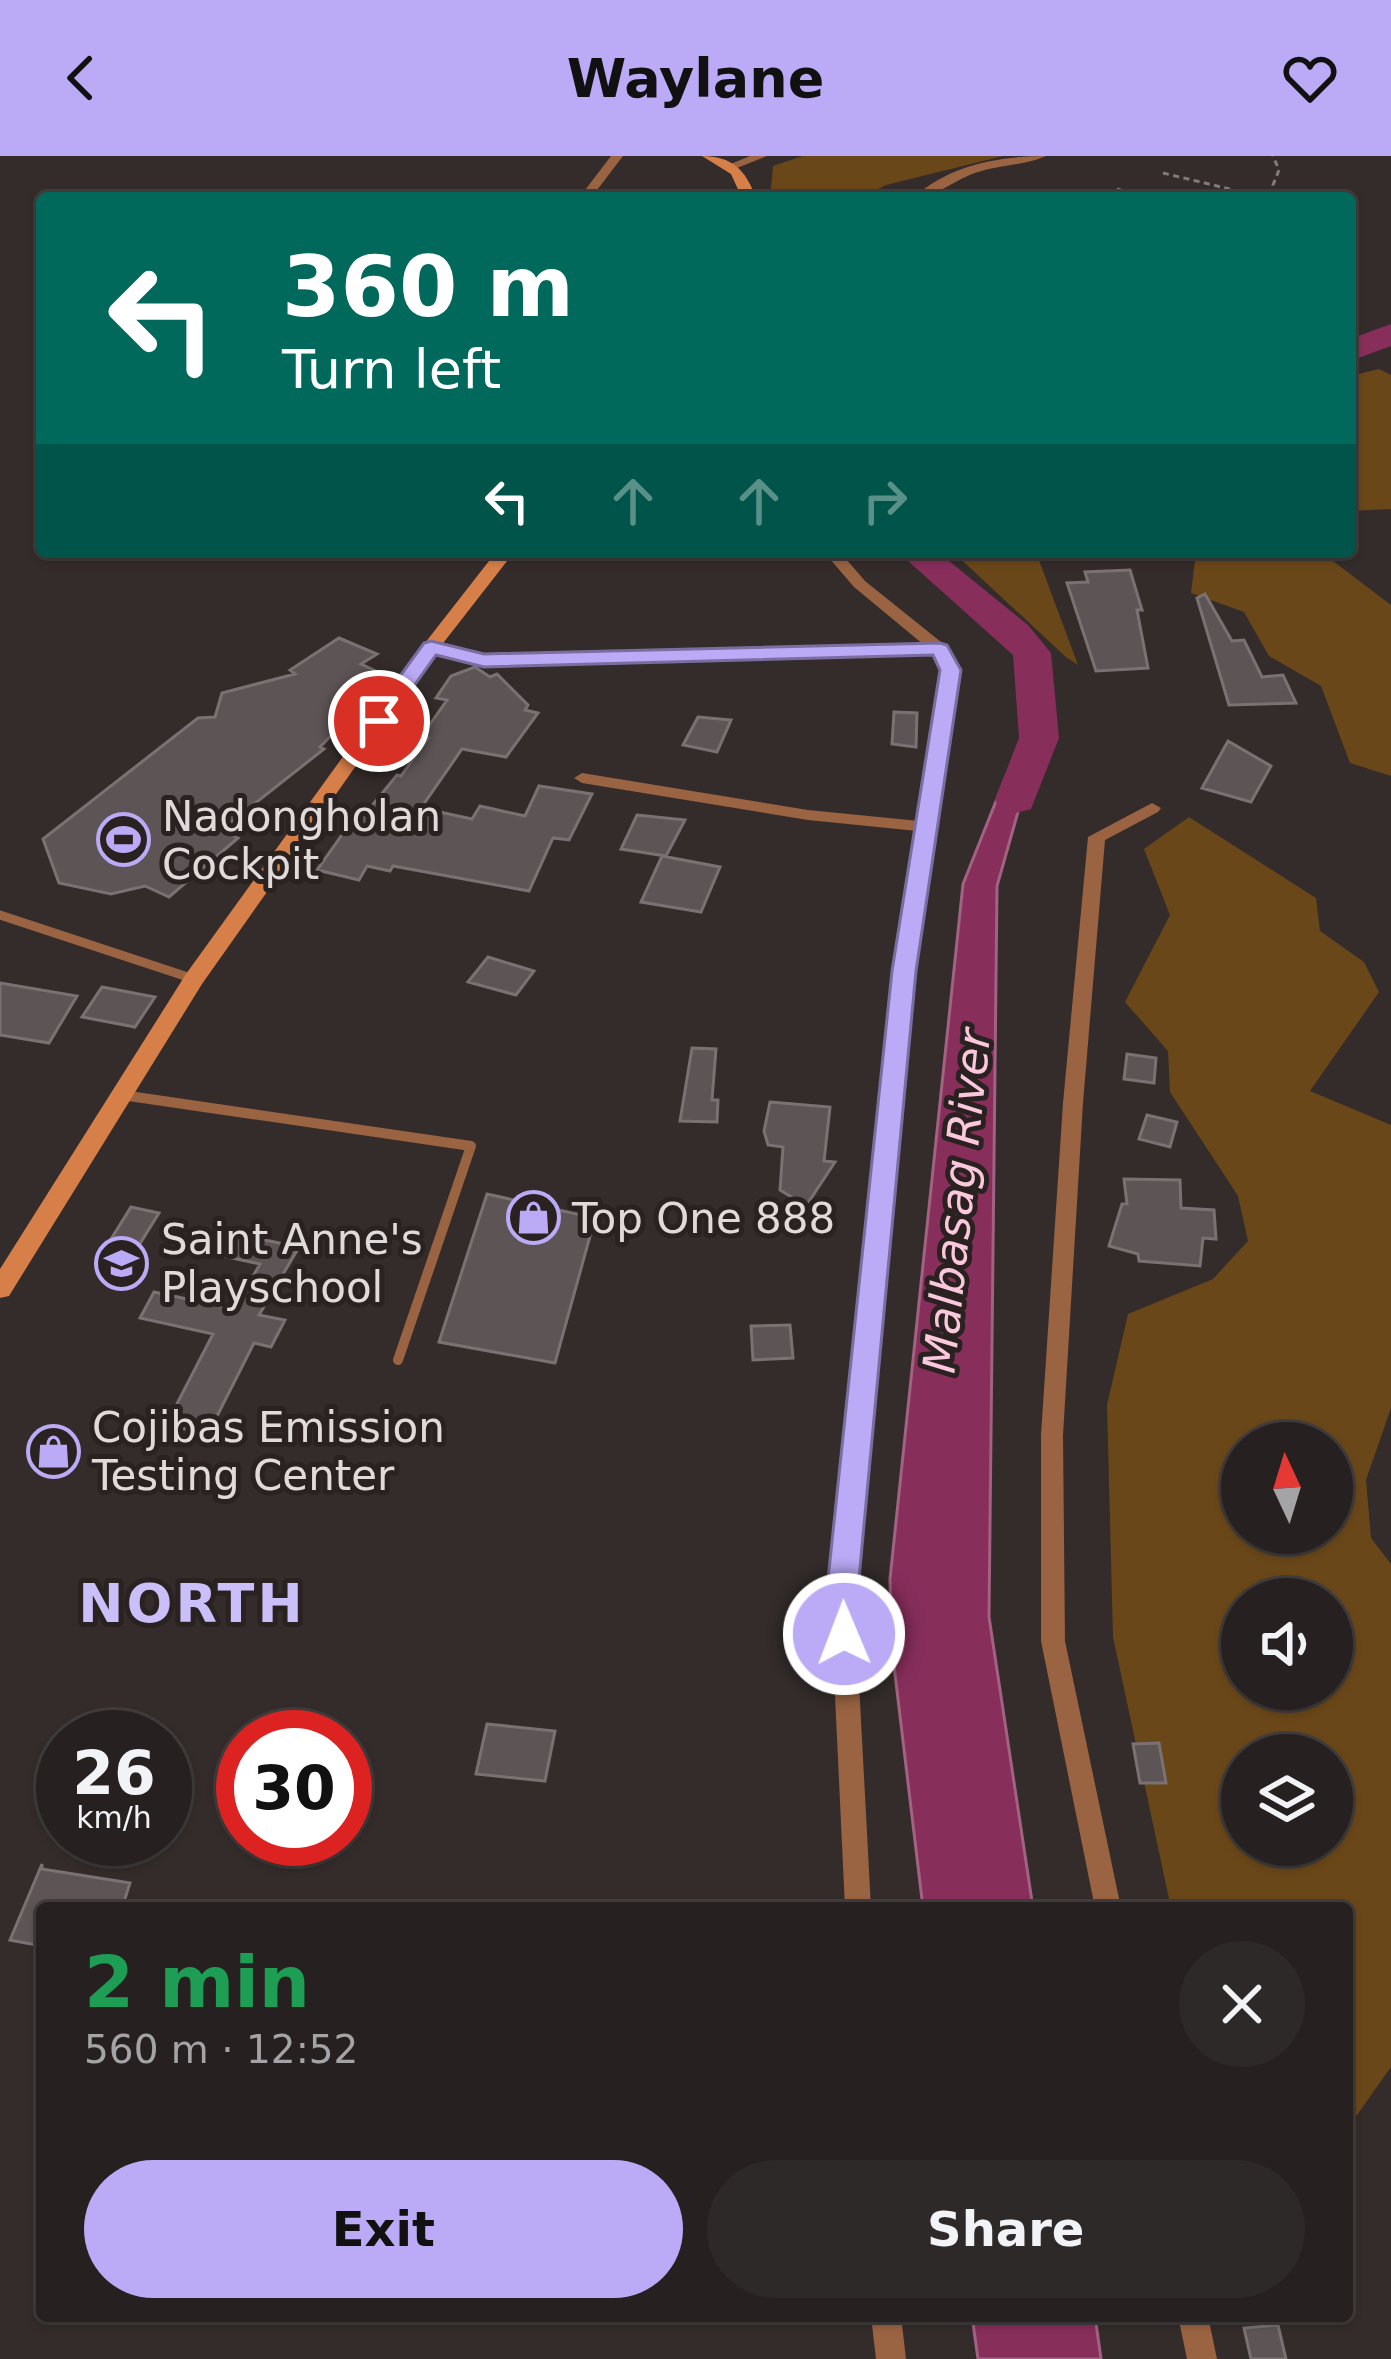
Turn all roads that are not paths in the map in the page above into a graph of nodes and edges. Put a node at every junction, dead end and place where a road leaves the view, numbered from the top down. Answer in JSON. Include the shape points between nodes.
{"nodes":[{"id":1,"x":616,"y":156,"type":"edge"},
{"id":2,"x":710,"y":156,"type":"edge"},
{"id":3,"x":760,"y":156,"type":"edge"},
{"id":4,"x":1040,"y":156,"type":"edge"},
{"id":5,"x":732,"y":166,"type":"junction"},
{"id":6,"x":589,"y":192,"type":"edge"},
{"id":7,"x":747,"y":192,"type":"edge"},
{"id":8,"x":926,"y":192,"type":"edge"},
{"id":9,"x":501,"y":558,"type":"edge"},
{"id":10,"x":837,"y":558,"type":"edge"},
{"id":11,"x":431,"y":647,"type":"junction"},
{"id":12,"x":940,"y":649,"type":"junction"},
{"id":13,"x":582,"y":778,"type":"dead end"},
{"id":14,"x":1152,"y":808,"type":"dead end"},
{"id":15,"x":928,"y":827,"type":"junction"},
{"id":16,"x":0,"y":915,"type":"edge"},
{"id":17,"x":194,"y":979,"type":"junction"},
{"id":18,"x":122,"y":1095,"type":"junction"},
{"id":19,"x":0,"y":1288,"type":"edge"},
{"id":20,"x":398,"y":1360,"type":"dead end"},
{"id":21,"x":858,"y":1902,"type":"edge"},
{"id":22,"x":1107,"y":1902,"type":"edge"},
{"id":23,"x":887,"y":2322,"type":"edge"},
{"id":24,"x":1194,"y":2322,"type":"edge"},
{"id":25,"x":891,"y":2359,"type":"edge"},
{"id":26,"x":1202,"y":2359,"type":"edge"}],
"edges":[{"from":1,"to":6,"type":"street"},
{"from":2,"to":5,"type":"street"},
{"from":3,"to":5,"type":"street"},
{"from":4,"to":8,"type":"street","via":[[1005,160]]},
{"from":5,"to":7,"type":"street"},
{"from":9,"to":11,"type":"street"},
{"from":10,"to":12,"type":"street"},
{"from":11,"to":12,"type":"street","via":[[484,660]]},
{"from":11,"to":17,"type":"street"},
{"from":12,"to":15,"type":"street","via":[[951,670]]},
{"from":13,"to":15,"type":"street"},
{"from":14,"to":22,"type":"street","via":[[1096,837],[1052,1435],[1053,1641]]},
{"from":15,"to":21,"type":"street","via":[[904,971],[842,1589]]},
{"from":16,"to":17,"type":"lane"},
{"from":17,"to":18,"type":"street"},
{"from":18,"to":19,"type":"street"},
{"from":18,"to":20,"type":"lane","via":[[471,1146]]},
{"from":23,"to":25,"type":"street"},
{"from":24,"to":26,"type":"street"}]}
